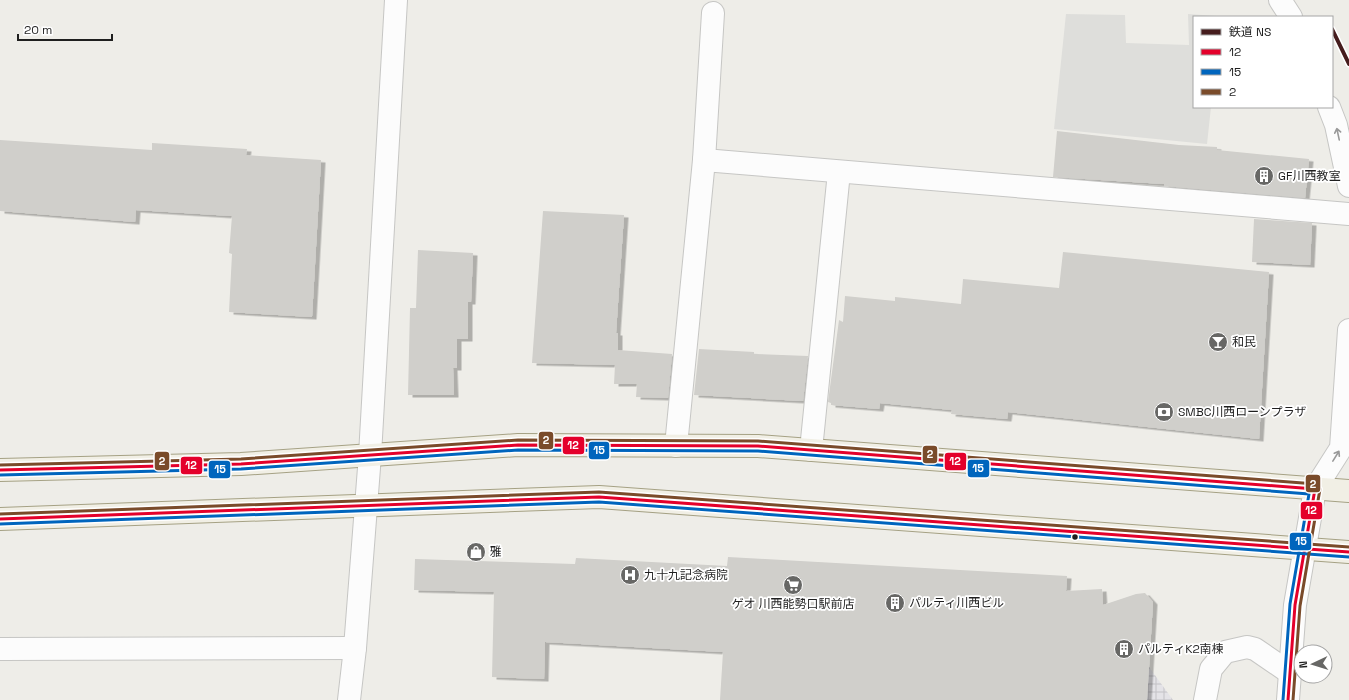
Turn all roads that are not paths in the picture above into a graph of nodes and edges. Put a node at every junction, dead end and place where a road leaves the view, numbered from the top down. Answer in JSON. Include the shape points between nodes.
{"nodes":[{"id":1,"x":396,"y":0,"type":"edge"},
{"id":2,"x":1280,"y":0,"type":"edge"},
{"id":3,"x":714,"y":13,"type":"dead end"},
{"id":4,"x":1290,"y":16,"type":"edge"},
{"id":5,"x":1329,"y":108,"type":"edge"},
{"id":6,"x":704,"y":160,"type":"junction"},
{"id":7,"x":839,"y":172,"type":"junction"},
{"id":8,"x":1349,"y":186,"type":"edge"},
{"id":9,"x":1349,"y":214,"type":"edge"},
{"id":10,"x":1349,"y":330,"type":"edge"},
{"id":11,"x":676,"y":446,"type":"junction"},
{"id":12,"x":811,"y":450,"type":"junction"},
{"id":13,"x":370,"y":455,"type":"junction"},
{"id":14,"x":0,"y":470,"type":"edge"},
{"id":15,"x":1315,"y":489,"type":"junction"},
{"id":16,"x":1349,"y":491,"type":"edge"},
{"id":17,"x":366,"y":505,"type":"junction"},
{"id":18,"x":0,"y":519,"type":"edge"},
{"id":19,"x":1304,"y":549,"type":"junction"},
{"id":20,"x":1349,"y":552,"type":"edge"},
{"id":21,"x":355,"y":648,"type":"junction"},
{"id":22,"x":0,"y":649,"type":"edge"},
{"id":23,"x":1290,"y":673,"type":"junction"},
{"id":24,"x":349,"y":700,"type":"edge"},
{"id":25,"x":1205,"y":700,"type":"edge"},
{"id":26,"x":1288,"y":700,"type":"edge"}],
"edges":[{"from":1,"to":13,"type":"street"},
{"from":2,"to":4,"type":"street"},
{"from":3,"to":6,"type":"street"},
{"from":8,"to":5,"type":"street","one_way":true,"via":[[1336,125]]},
{"from":6,"to":7,"type":"street"},
{"from":6,"to":11,"type":"street"},
{"from":7,"to":9,"type":"street"},
{"from":7,"to":12,"type":"street"},
{"from":15,"to":10,"type":"street","one_way":true,"via":[[1341,448]]},
{"from":11,"to":12,"type":"main road","via":[[758,446]]},
{"from":11,"to":13,"type":"main road","via":[[518,445]]},
{"from":12,"to":15,"type":"main road"},
{"from":13,"to":14,"type":"main road","via":[[241,464]]},
{"from":13,"to":17,"type":"street"},
{"from":15,"to":16,"type":"main road"},
{"from":15,"to":19,"type":"street"},
{"from":17,"to":18,"type":"main road"},
{"from":17,"to":19,"type":"main road","via":[[599,497]]},
{"from":17,"to":21,"type":"street"},
{"from":19,"to":20,"type":"main road"},
{"from":19,"to":23,"type":"street","via":[[1295,605]]},
{"from":21,"to":22,"type":"street"},
{"from":21,"to":24,"type":"street"},
{"from":23,"to":25,"type":"street","via":[[1255,648],[1247,647],[1225,652],[1211,669]]},
{"from":23,"to":26,"type":"street"}]}
